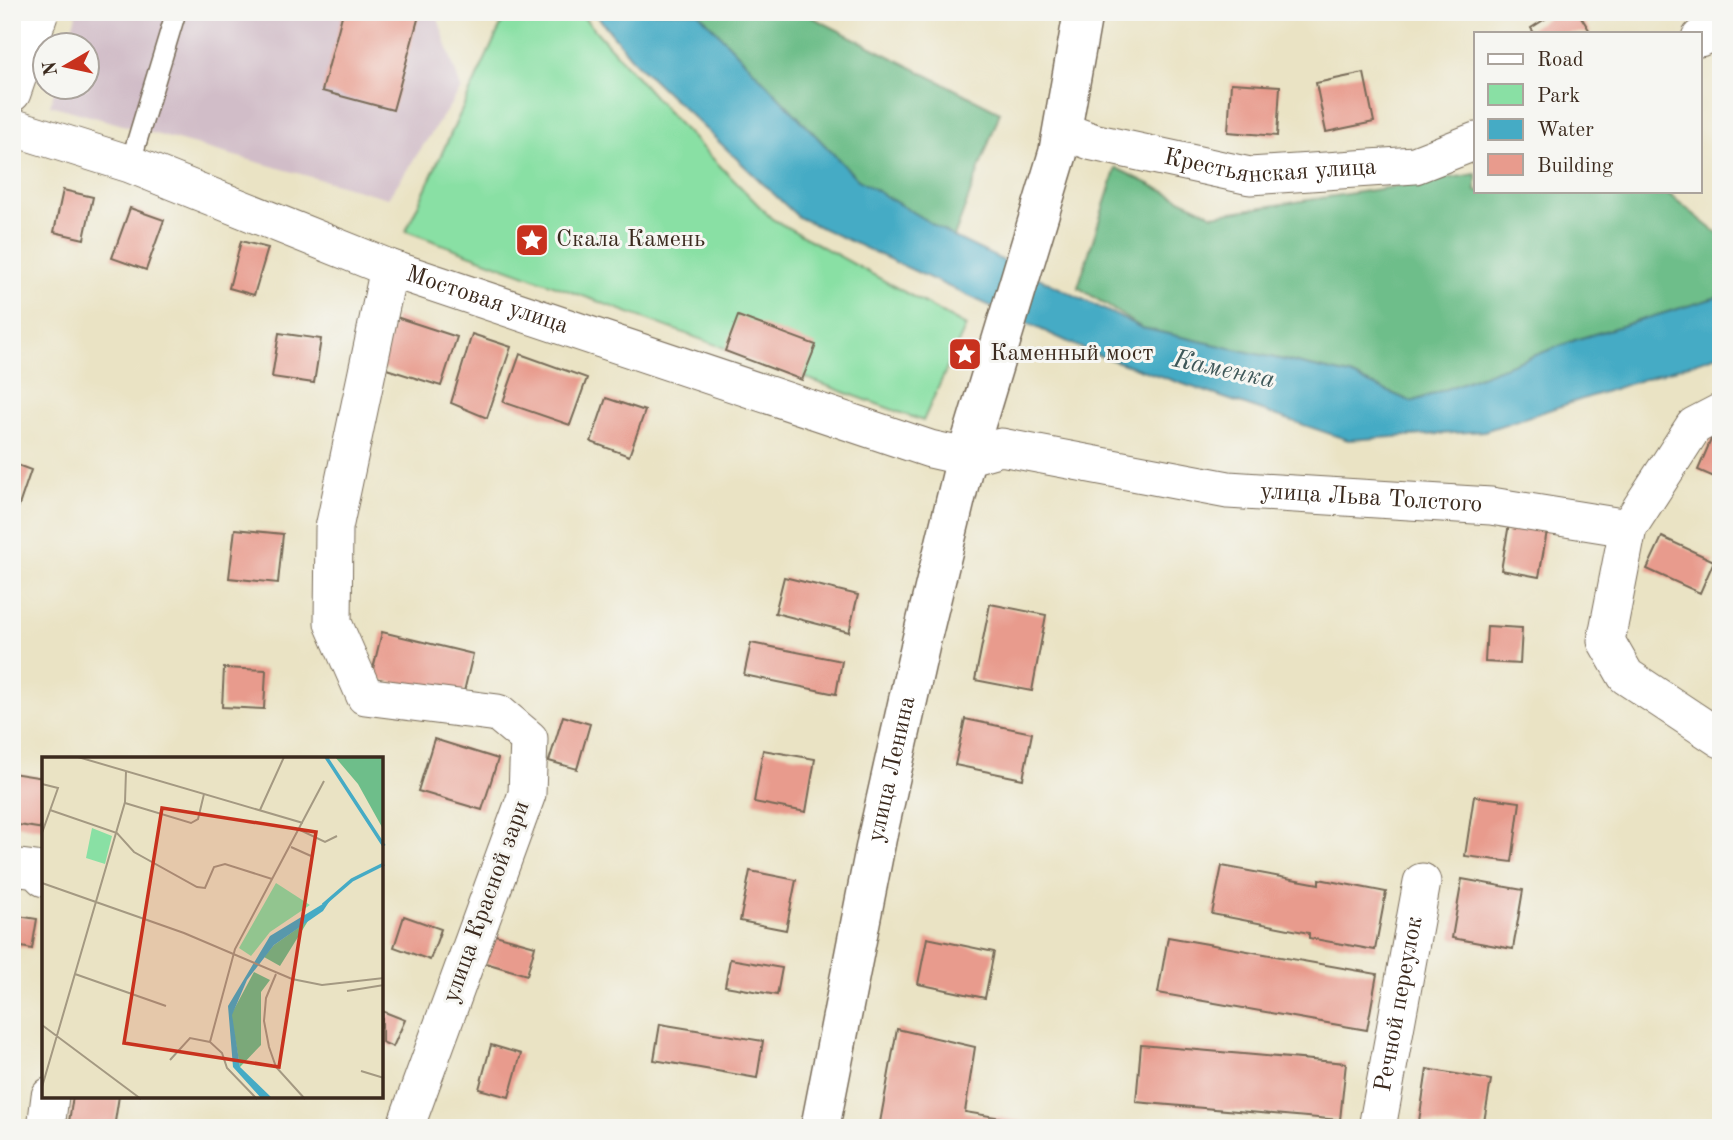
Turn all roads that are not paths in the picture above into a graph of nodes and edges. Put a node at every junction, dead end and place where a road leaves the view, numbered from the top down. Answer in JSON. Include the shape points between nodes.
{"nodes":[{"id":1,"x":40,"y":12,"type":"edge"},
{"id":2,"x":176,"y":12,"type":"edge"},
{"id":3,"x":1083,"y":12,"type":"edge"},
{"id":4,"x":1721,"y":26,"type":"edge"},
{"id":5,"x":1702,"y":37,"type":"edge"},
{"id":6,"x":12,"y":93,"type":"edge"},
{"id":7,"x":12,"y":127,"type":"edge"},
{"id":8,"x":1060,"y":142,"type":"junction"},
{"id":9,"x":1474,"y":142,"type":"edge"},
{"id":10,"x":130,"y":164,"type":"junction"},
{"id":11,"x":389,"y":268,"type":"junction"},
{"id":12,"x":1721,"y":412,"type":"edge"},
{"id":13,"x":966,"y":457,"type":"junction"},
{"id":14,"x":1629,"y":528,"type":"junction"},
{"id":15,"x":1721,"y":739,"type":"edge"},
{"id":16,"x":12,"y":867,"type":"edge"},
{"id":17,"x":42,"y":876,"type":"edge"},
{"id":18,"x":1422,"y":882,"type":"dead end"},
{"id":19,"x":50,"y":1098,"type":"edge"},
{"id":20,"x":46,"y":1128,"type":"edge"},
{"id":21,"x":405,"y":1128,"type":"edge"},
{"id":22,"x":820,"y":1128,"type":"edge"},
{"id":23,"x":1377,"y":1128,"type":"edge"}],
"edges":[{"from":1,"to":6,"type":"street"},
{"from":2,"to":10,"type":"lane"},
{"from":3,"to":8,"type":"main road"},
{"from":4,"to":5,"type":"street"},
{"from":7,"to":10,"type":"street","name":"Мостовая улица"},
{"from":8,"to":9,"type":"street","name":"Крестьянская улица","via":[[1093,142],[1250,176],[1415,165]]},
{"from":8,"to":13,"type":"main road","name":"улица Ленина"},
{"from":10,"to":11,"type":"street","name":"Мостовая улица"},
{"from":11,"to":13,"type":"street","name":"Мостовая улица","via":[[930,449]]},
{"from":11,"to":21,"type":"street","name":"улица Красной зари","via":[[334,528],[333,623],[365,696],[498,713],[529,739],[527,794]]},
{"from":12,"to":14,"type":"street","via":[[1694,426]]},
{"from":13,"to":14,"type":"street","name":"улица Льва Толстого","via":[[1001,447],[1228,490],[1490,506]]},
{"from":13,"to":22,"type":"main road","name":"улица Ленина","via":[[880,825]]},
{"from":14,"to":15,"type":"street","via":[[1606,641],[1626,676]]},
{"from":16,"to":17,"type":"street","via":[[36,870]]},
{"from":18,"to":23,"type":"street","name":"Речной переулок"},
{"from":19,"to":20,"type":"street"}]}
